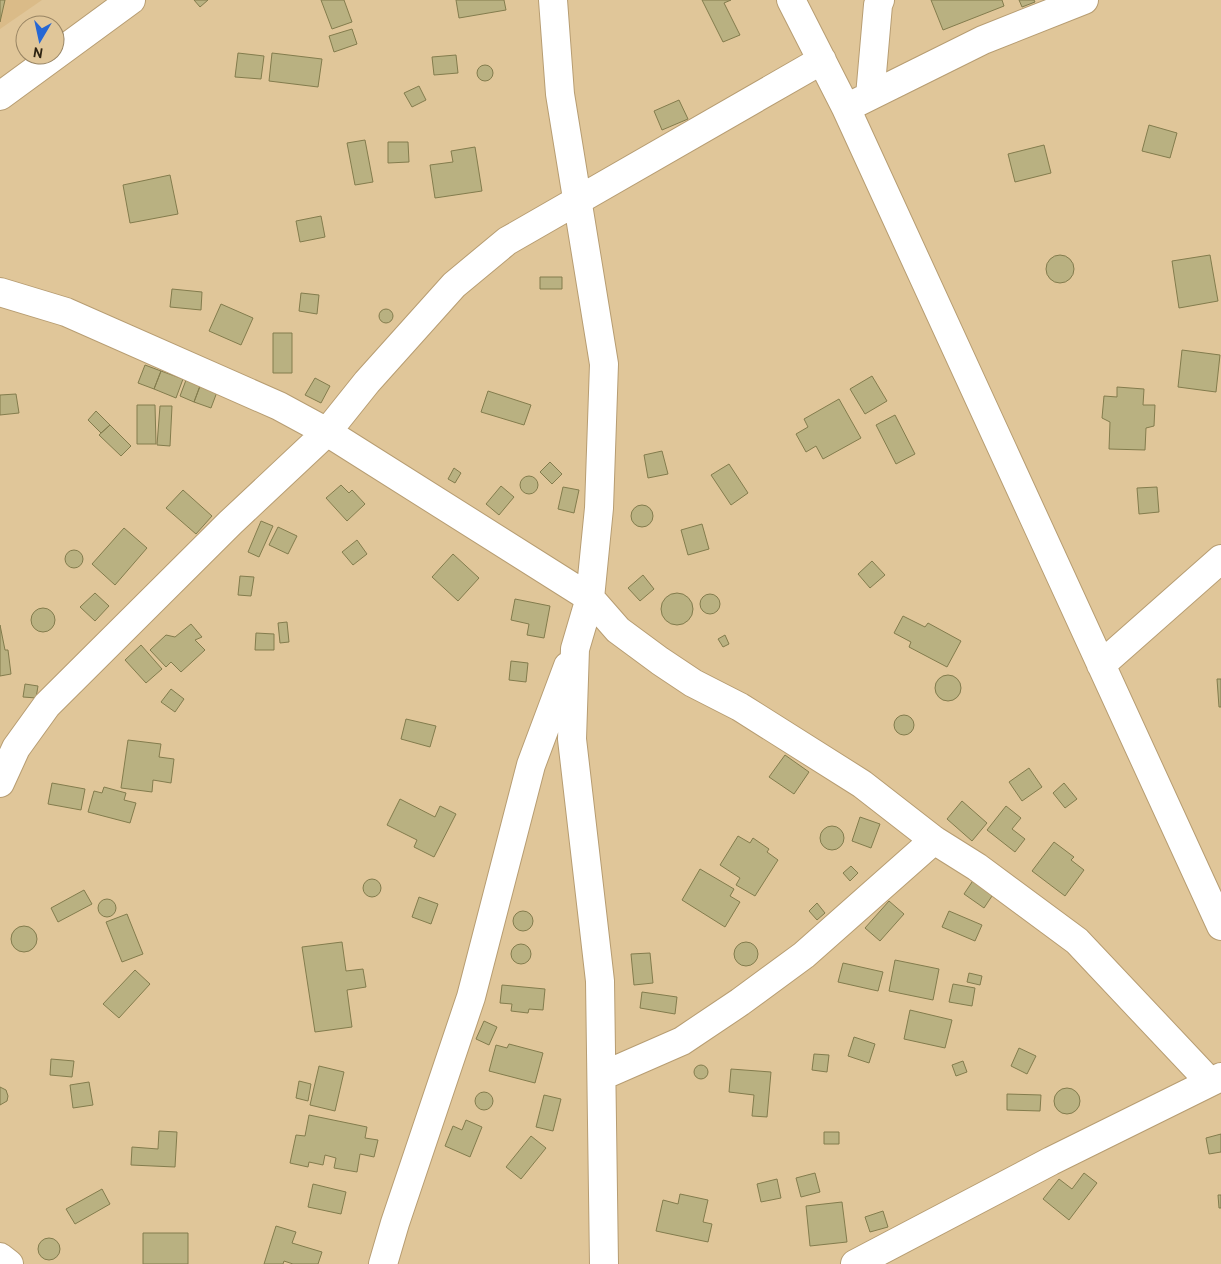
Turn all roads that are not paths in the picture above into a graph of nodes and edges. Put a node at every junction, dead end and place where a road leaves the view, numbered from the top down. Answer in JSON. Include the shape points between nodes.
{"nodes":[{"id":1,"x":131,"y":0,"type":"edge"},
{"id":2,"x":554,"y":0,"type":"edge"},
{"id":3,"x":791,"y":0,"type":"edge"},
{"id":4,"x":880,"y":0,"type":"edge"},
{"id":5,"x":1084,"y":0,"type":"edge"},
{"id":6,"x":822,"y":60,"type":"junction"},
{"id":7,"x":0,"y":96,"type":"edge"},
{"id":8,"x":858,"y":102,"type":"junction"},
{"id":9,"x":577,"y":199,"type":"junction"},
{"id":10,"x":0,"y":292,"type":"edge"},
{"id":11,"x":327,"y":432,"type":"junction"},
{"id":12,"x":1221,"y":559,"type":"edge"},
{"id":13,"x":590,"y":598,"type":"junction"},
{"id":14,"x":575,"y":649,"type":"junction"},
{"id":15,"x":1101,"y":664,"type":"junction"},
{"id":16,"x":0,"y":783,"type":"edge"},
{"id":17,"x":934,"y":840,"type":"junction"},
{"id":18,"x":1221,"y":926,"type":"edge"},
{"id":19,"x":602,"y":1076,"type":"junction"},
{"id":20,"x":1215,"y":1079,"type":"edge"},
{"id":21,"x":0,"y":1257,"type":"edge"},
{"id":22,"x":9,"y":1264,"type":"edge"},
{"id":23,"x":384,"y":1264,"type":"edge"},
{"id":24,"x":604,"y":1264,"type":"edge"},
{"id":25,"x":855,"y":1264,"type":"edge"}],
"edges":[{"from":1,"to":7,"type":"street"},
{"from":2,"to":9,"type":"street","via":[[560,94]]},
{"from":3,"to":6,"type":"street"},
{"from":4,"to":8,"type":"street"},
{"from":5,"to":8,"type":"street","via":[[983,40]]},
{"from":6,"to":8,"type":"street"},
{"from":6,"to":9,"type":"street"},
{"from":8,"to":15,"type":"street"},
{"from":9,"to":11,"type":"street","via":[[507,241],[454,285]]},
{"from":9,"to":13,"type":"street","via":[[604,364],[599,508]]},
{"from":10,"to":11,"type":"street","via":[[66,312],[279,406]]},
{"from":11,"to":13,"type":"street"},
{"from":11,"to":16,"type":"street","via":[[230,522],[47,706],[16,748]]},
{"from":12,"to":15,"type":"street"},
{"from":13,"to":14,"type":"street"},
{"from":13,"to":17,"type":"street","via":[[618,630],[660,661],[862,784]]},
{"from":14,"to":19,"type":"street","via":[[572,739],[600,981]]},
{"from":14,"to":23,"type":"street","via":[[532,765],[470,997]]},
{"from":15,"to":18,"type":"street"},
{"from":17,"to":19,"type":"street","via":[[804,955],[740,1002],[682,1041]]},
{"from":17,"to":20,"type":"street","via":[[977,867],[1076,941]]},
{"from":19,"to":24,"type":"street"},
{"from":20,"to":25,"type":"street"},
{"from":21,"to":22,"type":"street"}]}
